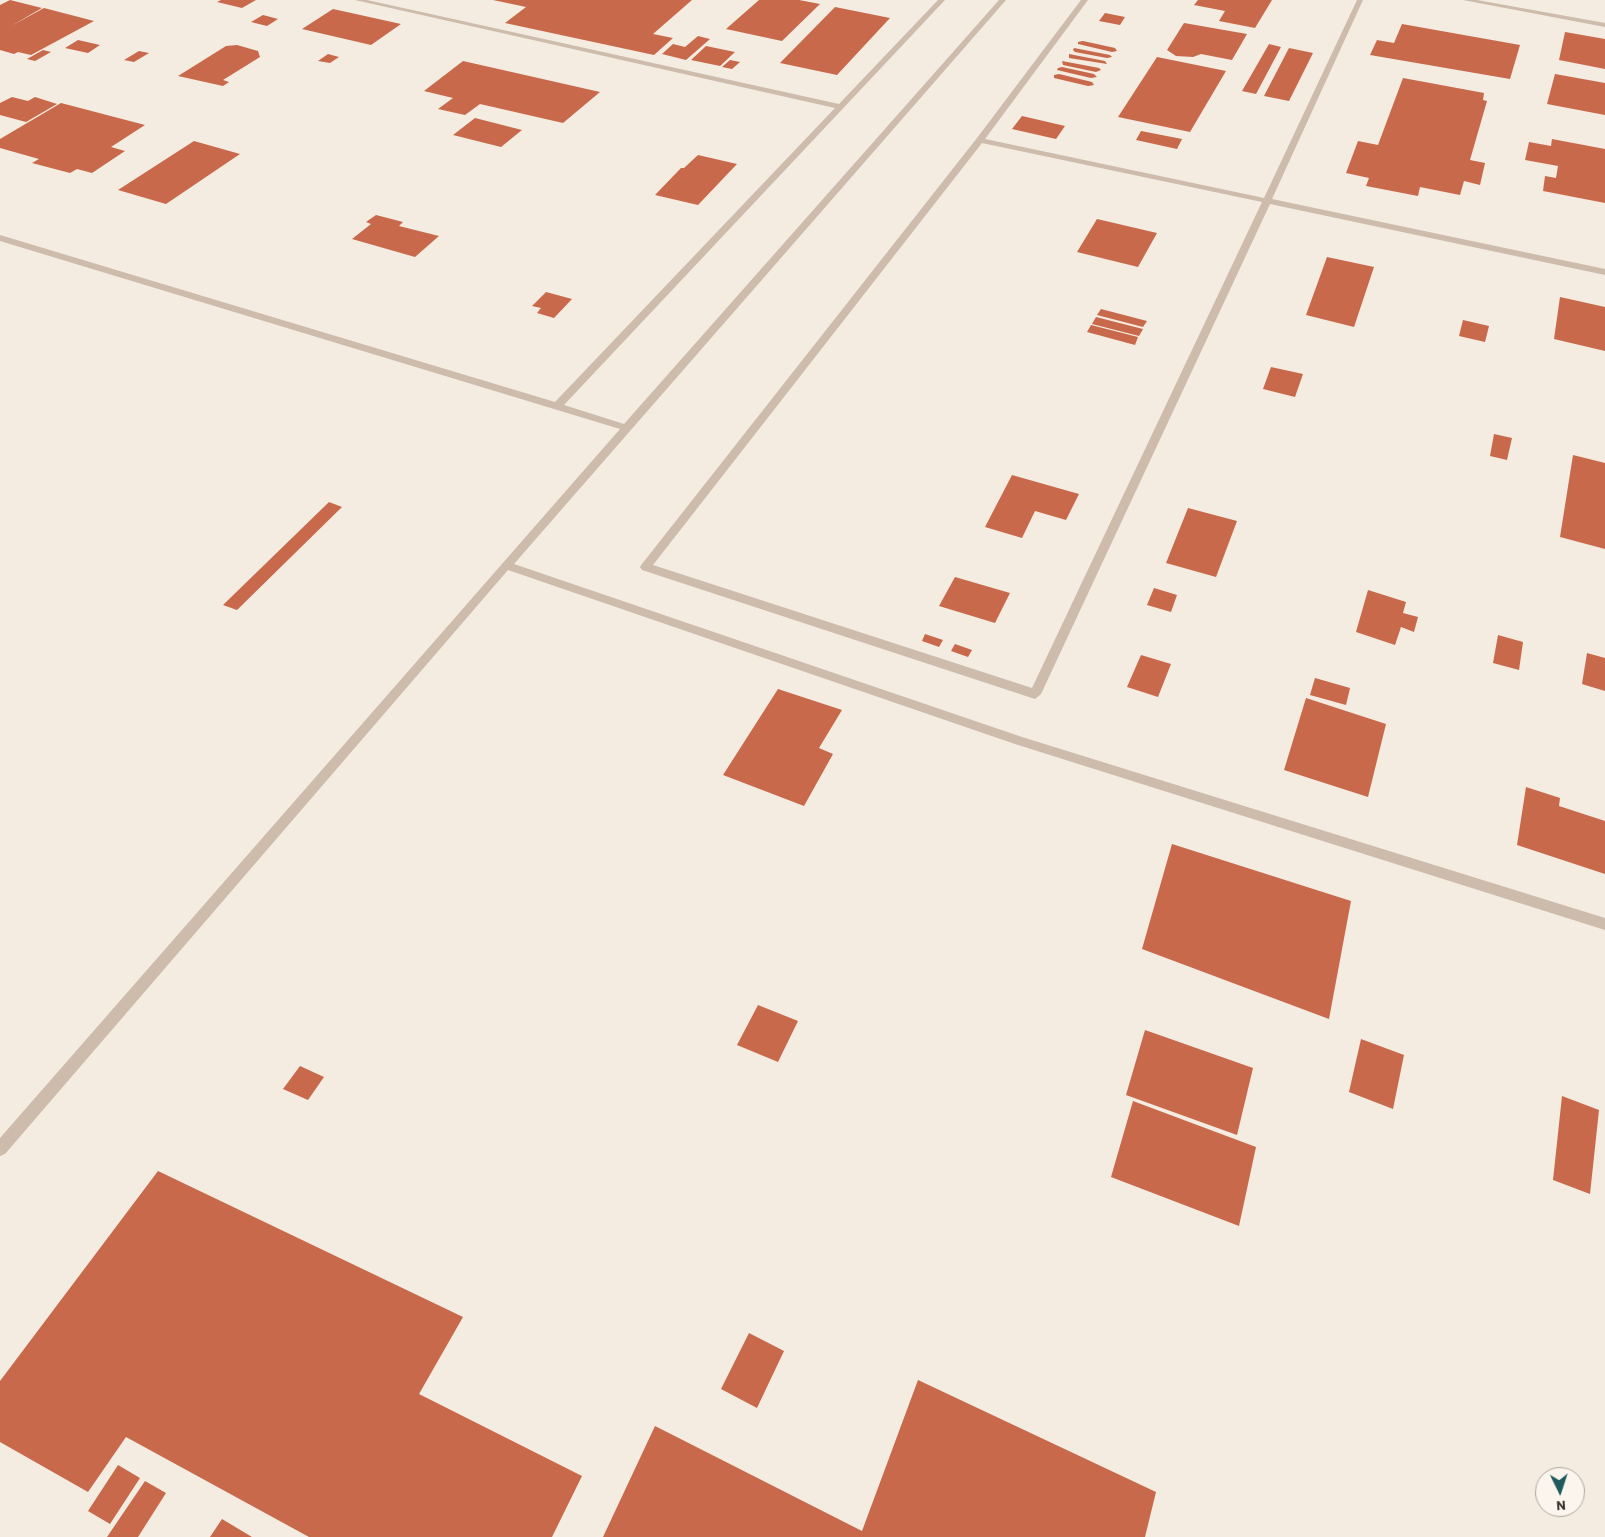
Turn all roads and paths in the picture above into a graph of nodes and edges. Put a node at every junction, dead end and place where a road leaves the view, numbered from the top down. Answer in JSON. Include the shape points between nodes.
{"nodes":[{"id":1,"x":358,"y":0,"type":"edge"},
{"id":2,"x":942,"y":0,"type":"edge"},
{"id":3,"x":1003,"y":0,"type":"edge"},
{"id":4,"x":1085,"y":0,"type":"edge"},
{"id":5,"x":1360,"y":0,"type":"edge"},
{"id":6,"x":1466,"y":0,"type":"edge"},
{"id":7,"x":1605,"y":25,"type":"edge"},
{"id":8,"x":840,"y":107,"type":"junction"},
{"id":9,"x":980,"y":140,"type":"junction"},
{"id":10,"x":1267,"y":201,"type":"junction"},
{"id":11,"x":0,"y":238,"type":"edge"},
{"id":12,"x":1605,"y":272,"type":"edge"},
{"id":13,"x":556,"y":406,"type":"junction"},
{"id":14,"x":627,"y":428,"type":"junction"},
{"id":15,"x":506,"y":565,"type":"junction"},
{"id":16,"x":1605,"y":924,"type":"edge"},
{"id":17,"x":0,"y":1149,"type":"edge"}],
"edges":[{"from":1,"to":8,"type":"lane"},
{"from":2,"to":8,"type":"lane"},
{"from":3,"to":14,"type":"lane"},
{"from":4,"to":9,"type":"lane"},
{"from":5,"to":10,"type":"lane"},
{"from":6,"to":7,"type":"lane"},
{"from":8,"to":13,"type":"lane"},
{"from":9,"to":10,"type":"lane"},
{"from":9,"to":10,"type":"lane","via":[[646,567],[1035,694]]},
{"from":10,"to":12,"type":"lane"},
{"from":11,"to":13,"type":"lane"},
{"from":13,"to":14,"type":"lane"},
{"from":14,"to":15,"type":"lane"},
{"from":15,"to":16,"type":"lane","via":[[1019,740]]},
{"from":15,"to":17,"type":"lane"}]}
